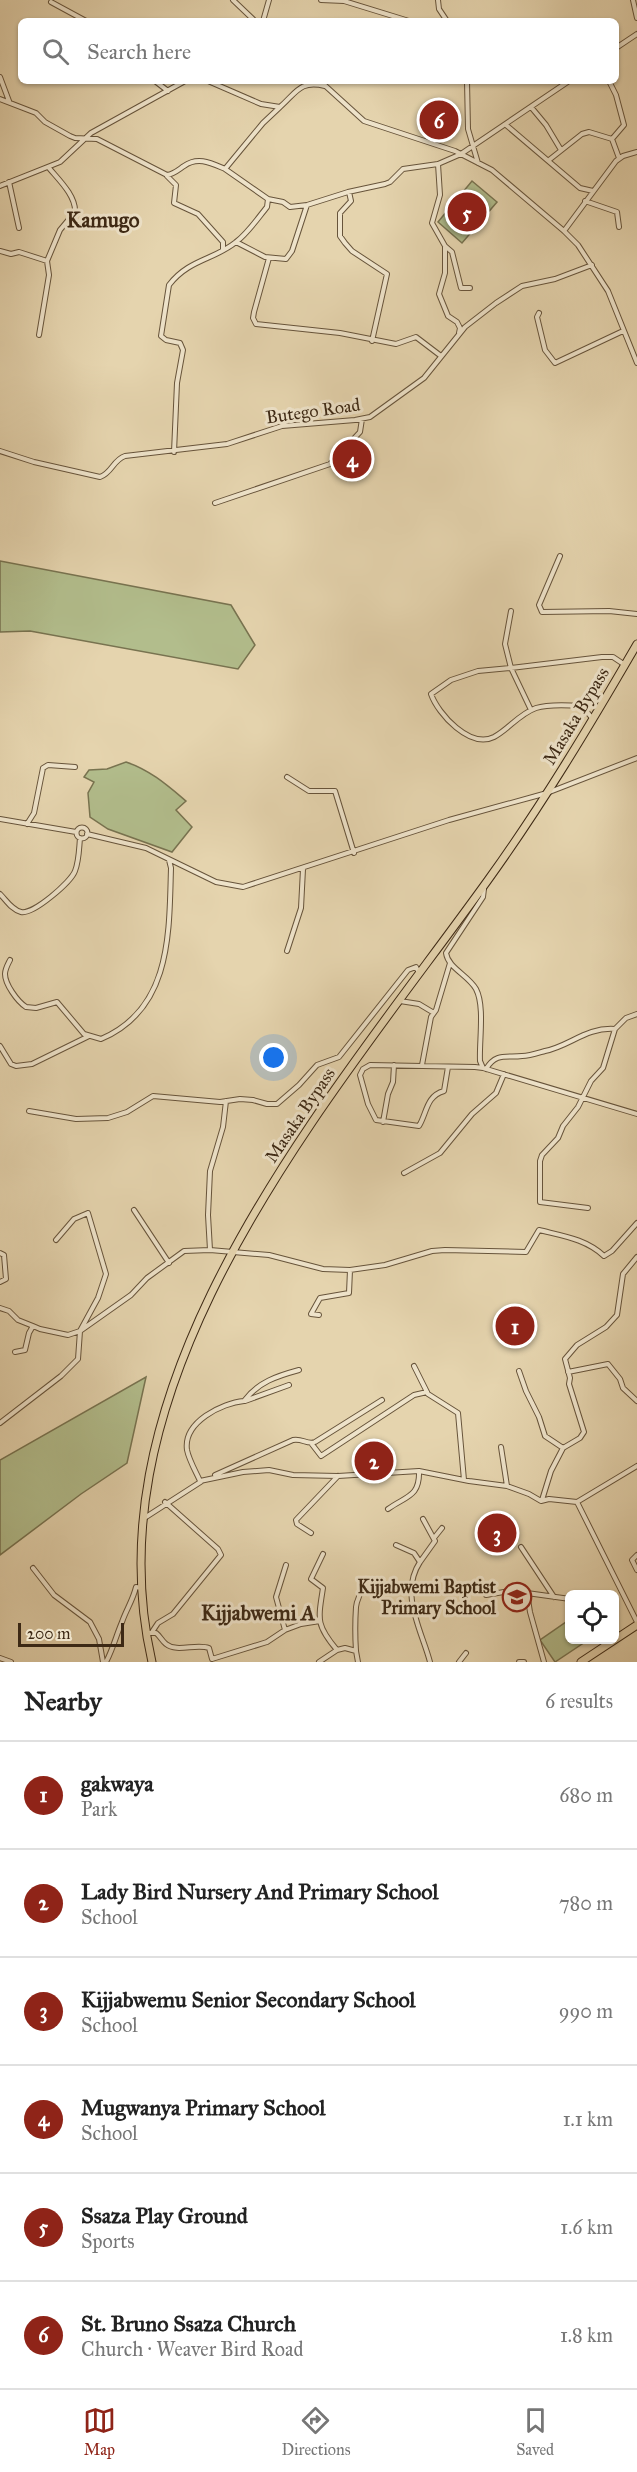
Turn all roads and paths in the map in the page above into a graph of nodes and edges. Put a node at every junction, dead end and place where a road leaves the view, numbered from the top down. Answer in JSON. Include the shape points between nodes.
{"nodes":[{"id":1,"x":233,"y":0,"type":"edge"},
{"id":2,"x":268,"y":0,"type":"edge"},
{"id":3,"x":321,"y":0,"type":"edge"},
{"id":4,"x":438,"y":0,"type":"edge"},
{"id":5,"x":633,"y":0,"type":"edge"},
{"id":6,"x":51,"y":2,"type":"dead end"},
{"id":7,"x":80,"y":18,"type":"edge"},
{"id":8,"x":252,"y":18,"type":"edge"},
{"id":9,"x":264,"y":18,"type":"edge"},
{"id":10,"x":399,"y":18,"type":"edge"},
{"id":11,"x":445,"y":18,"type":"edge"},
{"id":12,"x":637,"y":18,"type":"edge"},
{"id":13,"x":637,"y":34,"type":"edge"},
{"id":14,"x":619,"y":46,"type":"edge"},
{"id":15,"x":0,"y":77,"type":"edge"},
{"id":16,"x":159,"y":84,"type":"edge"},
{"id":17,"x":180,"y":84,"type":"edge"},
{"id":18,"x":215,"y":84,"type":"edge"},
{"id":19,"x":306,"y":84,"type":"edge"},
{"id":20,"x":315,"y":84,"type":"edge"},
{"id":21,"x":324,"y":84,"type":"edge"},
{"id":22,"x":467,"y":84,"type":"edge"},
{"id":23,"x":565,"y":84,"type":"edge"},
{"id":24,"x":610,"y":84,"type":"edge"},
{"id":25,"x":326,"y":86,"type":"junction"},
{"id":26,"x":168,"y":91,"type":"junction"},
{"id":27,"x":0,"y":99,"type":"edge"},
{"id":28,"x":9,"y":102,"type":"junction"},
{"id":29,"x":280,"y":107,"type":"junction"},
{"id":30,"x":531,"y":107,"type":"junction"},
{"id":31,"x":506,"y":125,"type":"junction"},
{"id":32,"x":84,"y":139,"type":"junction"},
{"id":33,"x":612,"y":139,"type":"junction"},
{"id":34,"x":474,"y":145,"type":"junction"},
{"id":35,"x":561,"y":150,"type":"junction"},
{"id":36,"x":637,"y":152,"type":"edge"},
{"id":37,"x":461,"y":154,"type":"junction"},
{"id":38,"x":619,"y":158,"type":"junction"},
{"id":39,"x":549,"y":160,"type":"junction"},
{"id":40,"x":478,"y":162,"type":"junction"},
{"id":41,"x":438,"y":164,"type":"junction"},
{"id":42,"x":49,"y":168,"type":"junction"},
{"id":43,"x":225,"y":169,"type":"junction"},
{"id":44,"x":167,"y":175,"type":"junction"},
{"id":45,"x":9,"y":182,"type":"junction"},
{"id":46,"x":0,"y":186,"type":"edge"},
{"id":47,"x":593,"y":191,"type":"junction"},
{"id":48,"x":349,"y":192,"type":"junction"},
{"id":49,"x":268,"y":199,"type":"junction"},
{"id":50,"x":585,"y":201,"type":"junction"},
{"id":51,"x":274,"y":202,"type":"junction"},
{"id":52,"x":307,"y":205,"type":"junction"},
{"id":53,"x":267,"y":207,"type":"junction"},
{"id":54,"x":619,"y":227,"type":"dead end"},
{"id":55,"x":20,"y":228,"type":"dead end"},
{"id":56,"x":564,"y":231,"type":"junction"},
{"id":57,"x":223,"y":242,"type":"junction"},
{"id":58,"x":236,"y":242,"type":"junction"},
{"id":59,"x":231,"y":245,"type":"junction"},
{"id":60,"x":445,"y":246,"type":"junction"},
{"id":61,"x":223,"y":249,"type":"junction"},
{"id":62,"x":0,"y":251,"type":"edge"},
{"id":63,"x":269,"y":258,"type":"junction"},
{"id":64,"x":46,"y":261,"type":"junction"},
{"id":65,"x":592,"y":265,"type":"junction"},
{"id":66,"x":470,"y":288,"type":"dead end"},
{"id":67,"x":539,"y":313,"type":"dead end"},
{"id":68,"x":624,"y":331,"type":"junction"},
{"id":69,"x":459,"y":334,"type":"junction"},
{"id":70,"x":39,"y":335,"type":"dead end"},
{"id":71,"x":372,"y":341,"type":"junction"},
{"id":72,"x":441,"y":356,"type":"junction"},
{"id":73,"x":637,"y":363,"type":"edge"},
{"id":74,"x":362,"y":419,"type":"junction"},
{"id":75,"x":0,"y":451,"type":"edge"},
{"id":76,"x":174,"y":452,"type":"junction"},
{"id":77,"x":215,"y":503,"type":"dead end"},
{"id":78,"x":560,"y":556,"type":"dead end"},
{"id":79,"x":511,"y":611,"type":"dead end"},
{"id":80,"x":637,"y":614,"type":"edge"},
{"id":81,"x":637,"y":644,"type":"edge"},
{"id":82,"x":625,"y":665,"type":"junction"},
{"id":83,"x":511,"y":668,"type":"junction"},
{"id":84,"x":531,"y":710,"type":"junction"},
{"id":85,"x":592,"y":719,"type":"junction"},
{"id":86,"x":637,"y":758,"type":"edge"},
{"id":87,"x":75,"y":767,"type":"dead end"},
{"id":88,"x":287,"y":777,"type":"dead end"},
{"id":89,"x":547,"y":793,"type":"junction"},
{"id":90,"x":34,"y":813,"type":"junction"},
{"id":91,"x":0,"y":819,"type":"edge"},
{"id":92,"x":27,"y":824,"type":"junction"},
{"id":93,"x":38,"y":825,"type":"junction"},
{"id":94,"x":76,"y":832,"type":"junction"},
{"id":95,"x":87,"y":834,"type":"junction"},
{"id":96,"x":80,"y":838,"type":"junction"},
{"id":97,"x":354,"y":853,"type":"junction"},
{"id":98,"x":169,"y":859,"type":"junction"},
{"id":99,"x":177,"y":863,"type":"junction"},
{"id":100,"x":171,"y":868,"type":"junction"},
{"id":101,"x":303,"y":869,"type":"junction"},
{"id":102,"x":480,"y":890,"type":"junction"},
{"id":103,"x":0,"y":894,"type":"edge"},
{"id":104,"x":287,"y":951,"type":"dead end"},
{"id":105,"x":10,"y":960,"type":"dead end"},
{"id":106,"x":450,"y":963,"type":"junction"},
{"id":107,"x":419,"y":973,"type":"junction"},
{"id":108,"x":397,"y":1003,"type":"junction"},
{"id":109,"x":434,"y":1013,"type":"junction"},
{"id":110,"x":637,"y":1014,"type":"edge"},
{"id":111,"x":615,"y":1029,"type":"junction"},
{"id":112,"x":89,"y":1036,"type":"junction"},
{"id":113,"x":0,"y":1046,"type":"edge"},
{"id":114,"x":480,"y":1061,"type":"junction"},
{"id":115,"x":394,"y":1065,"type":"junction"},
{"id":116,"x":422,"y":1065,"type":"junction"},
{"id":117,"x":448,"y":1066,"type":"junction"},
{"id":118,"x":475,"y":1067,"type":"junction"},
{"id":119,"x":485,"y":1068,"type":"junction"},
{"id":120,"x":504,"y":1074,"type":"junction"},
{"id":121,"x":582,"y":1096,"type":"junction"},
{"id":122,"x":226,"y":1101,"type":"junction"},
{"id":123,"x":29,"y":1111,"type":"dead end"},
{"id":124,"x":637,"y":1114,"type":"edge"},
{"id":125,"x":383,"y":1122,"type":"junction"},
{"id":126,"x":404,"y":1173,"type":"dead end"},
{"id":127,"x":588,"y":1208,"type":"dead end"},
{"id":128,"x":134,"y":1210,"type":"dead end"},
{"id":129,"x":637,"y":1223,"type":"edge"},
{"id":130,"x":56,"y":1240,"type":"dead end"},
{"id":131,"x":210,"y":1250,"type":"junction"},
{"id":132,"x":233,"y":1252,"type":"junction"},
{"id":133,"x":0,"y":1253,"type":"edge"},
{"id":134,"x":637,"y":1257,"type":"edge"},
{"id":135,"x":169,"y":1263,"type":"junction"},
{"id":136,"x":350,"y":1270,"type":"junction"},
{"id":137,"x":0,"y":1282,"type":"edge"},
{"id":138,"x":0,"y":1308,"type":"edge"},
{"id":139,"x":319,"y":1315,"type":"dead end"},
{"id":140,"x":33,"y":1326,"type":"junction"},
{"id":141,"x":80,"y":1331,"type":"junction"},
{"id":142,"x":15,"y":1353,"type":"dead end"},
{"id":143,"x":414,"y":1366,"type":"dead end"},
{"id":144,"x":299,"y":1370,"type":"dead end"},
{"id":145,"x":519,"y":1371,"type":"dead end"},
{"id":146,"x":568,"y":1372,"type":"junction"},
{"id":147,"x":289,"y":1385,"type":"dead end"},
{"id":148,"x":427,"y":1392,"type":"junction"},
{"id":149,"x":382,"y":1400,"type":"dead end"},
{"id":150,"x":244,"y":1401,"type":"junction"},
{"id":151,"x":637,"y":1401,"type":"edge"},
{"id":152,"x":0,"y":1423,"type":"edge"},
{"id":153,"x":311,"y":1443,"type":"junction"},
{"id":154,"x":501,"y":1447,"type":"dead end"},
{"id":155,"x":563,"y":1448,"type":"junction"},
{"id":156,"x":637,"y":1466,"type":"edge"},
{"id":157,"x":419,"y":1471,"type":"junction"},
{"id":158,"x":338,"y":1476,"type":"junction"},
{"id":159,"x":465,"y":1480,"type":"junction"},
{"id":160,"x":200,"y":1481,"type":"junction"},
{"id":161,"x":507,"y":1486,"type":"junction"},
{"id":162,"x":541,"y":1501,"type":"junction"},
{"id":163,"x":577,"y":1502,"type":"junction"},
{"id":164,"x":165,"y":1503,"type":"junction"},
{"id":165,"x":388,"y":1509,"type":"dead end"},
{"id":166,"x":142,"y":1519,"type":"junction"},
{"id":167,"x":423,"y":1519,"type":"dead end"},
{"id":168,"x":442,"y":1528,"type":"dead end"},
{"id":169,"x":311,"y":1533,"type":"dead end"},
{"id":170,"x":434,"y":1538,"type":"junction"},
{"id":171,"x":396,"y":1545,"type":"dead end"},
{"id":172,"x":521,"y":1547,"type":"dead end"},
{"id":173,"x":323,"y":1554,"type":"dead end"},
{"id":174,"x":637,"y":1556,"type":"edge"},
{"id":175,"x":420,"y":1562,"type":"junction"},
{"id":176,"x":286,"y":1565,"type":"dead end"},
{"id":177,"x":33,"y":1568,"type":"dead end"},
{"id":178,"x":637,"y":1570,"type":"edge"},
{"id":179,"x":361,"y":1584,"type":"dead end"},
{"id":180,"x":143,"y":1588,"type":"junction"},
{"id":181,"x":527,"y":1593,"type":"junction"},
{"id":182,"x":486,"y":1595,"type":"dead end"},
{"id":183,"x":554,"y":1597,"type":"junction"},
{"id":184,"x":565,"y":1598,"type":"edge"},
{"id":185,"x":320,"y":1622,"type":"junction"},
{"id":186,"x":637,"y":1624,"type":"edge"},
{"id":187,"x":285,"y":1630,"type":"junction"},
{"id":188,"x":149,"y":1633,"type":"junction"},
{"id":189,"x":619,"y":1636,"type":"edge"},
{"id":190,"x":607,"y":1644,"type":"edge"},
{"id":191,"x":337,"y":1650,"type":"junction"},
{"id":192,"x":356,"y":1651,"type":"junction"},
{"id":193,"x":466,"y":1653,"type":"dead end"},
{"id":194,"x":0,"y":1658,"type":"edge"},
{"id":195,"x":11,"y":1662,"type":"edge"},
{"id":196,"x":104,"y":1662,"type":"edge"},
{"id":197,"x":152,"y":1662,"type":"edge"},
{"id":198,"x":319,"y":1662,"type":"edge"},
{"id":199,"x":358,"y":1662,"type":"edge"},
{"id":200,"x":430,"y":1662,"type":"edge"},
{"id":201,"x":459,"y":1662,"type":"edge"},
{"id":202,"x":544,"y":1662,"type":"edge"},
{"id":203,"x":581,"y":1662,"type":"edge"}],
"edges":[{"from":1,"to":8,"type":"street"},
{"from":2,"to":9,"type":"street"},
{"from":3,"to":10,"type":"street","via":[[348,2]]},
{"from":4,"to":11,"type":"street"},
{"from":5,"to":12,"type":"street"},
{"from":6,"to":7,"type":"street"},
{"from":13,"to":14,"type":"street"},
{"from":15,"to":28,"type":"street"},
{"from":16,"to":26,"type":"street"},
{"from":17,"to":26,"type":"street"},
{"from":18,"to":29,"type":"street","via":[[261,104]]},
{"from":19,"to":29,"type":"street"},
{"from":20,"to":25,"type":"street"},
{"from":21,"to":25,"type":"street"},
{"from":22,"to":34,"type":"street","via":[[468,129]]},
{"from":23,"to":30,"type":"street"},
{"from":24,"to":33,"type":"street","via":[[624,125]]},
{"from":25,"to":37,"type":"street","via":[[364,121]]},
{"from":26,"to":32,"type":"street"},
{"from":27,"to":28,"type":"street"},
{"from":28,"to":32,"type":"street","via":[[36,113],[70,136]]},
{"from":29,"to":43,"type":"street"},
{"from":30,"to":31,"type":"street"},
{"from":30,"to":35,"type":"street"},
{"from":31,"to":34,"type":"street"},
{"from":31,"to":39,"type":"street"},
{"from":32,"to":42,"type":"street","via":[[71,154]]},
{"from":32,"to":44,"type":"street","via":[[97,139]]},
{"from":33,"to":35,"type":"street","via":[[585,132]]},
{"from":33,"to":38,"type":"street"},
{"from":34,"to":37,"type":"street"},
{"from":34,"to":40,"type":"street"},
{"from":35,"to":39,"type":"street"},
{"from":36,"to":38,"type":"street"},
{"from":37,"to":40,"type":"street"},
{"from":37,"to":41,"type":"street"},
{"from":38,"to":47,"type":"street"},
{"from":39,"to":47,"type":"street","via":[[580,188]]},
{"from":40,"to":56,"type":"street","via":[[506,180]]},
{"from":41,"to":48,"type":"street","via":[[403,169],[390,182]]},
{"from":41,"to":60,"type":"street","via":[[440,195],[432,223]]},
{"from":42,"to":45,"type":"street"},
{"from":42,"to":64,"type":"street","via":[[72,199],[75,212],[60,230]]},
{"from":43,"to":44,"type":"street","via":[[196,160]]},
{"from":43,"to":49,"type":"street"},
{"from":44,"to":57,"type":"street","via":[[176,185],[174,203],[196,212]]},
{"from":45,"to":46,"type":"street"},
{"from":45,"to":55,"type":"street"},
{"from":47,"to":50,"type":"street"},
{"from":48,"to":52,"type":"street"},
{"from":48,"to":71,"type":"street","via":[[351,201],[340,213],[340,236],[352,252],[387,274]]},
{"from":49,"to":51,"type":"street"},
{"from":49,"to":53,"type":"street"},
{"from":50,"to":54,"type":"street","via":[[617,212]]},
{"from":50,"to":56,"type":"street"},
{"from":51,"to":52,"type":"street","via":[[290,207]]},
{"from":51,"to":53,"type":"street"},
{"from":52,"to":63,"type":"street","via":[[290,256]]},
{"from":53,"to":58,"type":"street"},
{"from":56,"to":65,"type":"street"},
{"from":57,"to":59,"type":"street"},
{"from":57,"to":61,"type":"street"},
{"from":58,"to":59,"type":"street"},
{"from":58,"to":63,"type":"street"},
{"from":59,"to":61,"type":"street"},
{"from":60,"to":66,"type":"street","via":[[452,252],[461,288]]},
{"from":60,"to":69,"type":"street","via":[[446,273],[439,294],[448,316],[460,328]]},
{"from":61,"to":76,"type":"street","via":[[192,264],[171,281],[168,289],[161,336],[180,343],[183,350],[177,383]]},
{"from":62,"to":64,"type":"street","via":[[19,252]]},
{"from":63,"to":71,"type":"street","via":[[254,312],[256,324],[340,333]]},
{"from":64,"to":70,"type":"street","via":[[49,274]]},
{"from":65,"to":68,"type":"street"},
{"from":65,"to":69,"type":"street","name":"Butego Road","via":[[516,289]]},
{"from":67,"to":68,"type":"street","via":[[546,350],[555,363]]},
{"from":68,"to":73,"type":"street"},
{"from":69,"to":72,"type":"street","name":"Butego Road"},
{"from":71,"to":72,"type":"street","via":[[396,345],[416,337]]},
{"from":72,"to":74,"type":"street","name":"Butego Road","via":[[424,378],[378,413]]},
{"from":74,"to":76,"type":"street","name":"Butego Road","via":[[282,426],[226,444]]},
{"from":74,"to":77,"type":"street","via":[[360,432],[330,464]]},
{"from":75,"to":76,"type":"street","name":"Butego Road","via":[[100,477],[120,458]]},
{"from":78,"to":80,"type":"street","via":[[539,605],[542,612]]},
{"from":79,"to":83,"type":"street","via":[[505,644]]},
{"from":81,"to":82,"type":"highway","name":"Masaka Bypass"},
{"from":82,"to":83,"type":"street","via":[[613,657],[602,657]]},
{"from":82,"to":85,"type":"highway","name":"Masaka Bypass"},
{"from":83,"to":84,"type":"street"},
{"from":83,"to":84,"type":"street","via":[[483,670],[451,680],[431,696],[456,727],[474,738],[493,738]]},
{"from":84,"to":85,"type":"street","via":[[541,706],[582,706]]},
{"from":85,"to":89,"type":"highway","name":"Masaka Bypass"},
{"from":86,"to":89,"type":"street"},
{"from":87,"to":90,"type":"street","via":[[43,768]]},
{"from":88,"to":97,"type":"street","via":[[309,791],[335,791]]},
{"from":89,"to":97,"type":"street","via":[[449,820]]},
{"from":89,"to":102,"type":"highway","name":"Masaka Bypass"},
{"from":90,"to":92,"type":"street"},
{"from":90,"to":93,"type":"street"},
{"from":91,"to":92,"type":"street"},
{"from":92,"to":93,"type":"street"},
{"from":93,"to":94,"type":"street"},
{"from":94,"to":95,"type":"street","via":[[82,827]]},
{"from":94,"to":96,"type":"street"},
{"from":95,"to":96,"type":"street"},
{"from":95,"to":98,"type":"street","via":[[146,848]]},
{"from":96,"to":103,"type":"street","via":[[75,873],[33,910],[20,912]]},
{"from":97,"to":101,"type":"street"},
{"from":98,"to":99,"type":"street"},
{"from":98,"to":100,"type":"street"},
{"from":99,"to":100,"type":"street"},
{"from":99,"to":101,"type":"street","via":[[236,887]]},
{"from":100,"to":112,"type":"street","via":[[166,950],[156,985],[140,1010],[124,1025],[101,1039]]},
{"from":101,"to":104,"type":"street","via":[[301,908]]},
{"from":102,"to":106,"type":"street","via":[[484,889],[483,897],[447,949]]},
{"from":102,"to":107,"type":"highway","name":"Masaka Bypass"},
{"from":105,"to":112,"type":"street","via":[[6,978],[22,1004],[31,1008],[57,1002],[79,1030]]},
{"from":106,"to":109,"type":"street"},
{"from":106,"to":114,"type":"street","via":[[474,986],[479,997]]},
{"from":107,"to":108,"type":"highway","name":"Masaka Bypass"},
{"from":107,"to":122,"type":"street","via":[[416,967],[408,970],[339,1057],[312,1068],[282,1101],[272,1105],[253,1100]]},
{"from":108,"to":109,"type":"street","via":[[412,1002]]},
{"from":108,"to":132,"type":"highway","name":"Masaka Bypass","via":[[292,1152]]},
{"from":109,"to":116,"type":"street"},
{"from":110,"to":111,"type":"street"},
{"from":111,"to":119,"type":"street","via":[[585,1034],[556,1049],[521,1057],[501,1055]]},
{"from":111,"to":121,"type":"street","via":[[603,1068]]},
{"from":112,"to":113,"type":"street","via":[[24,1066],[11,1064]]},
{"from":114,"to":118,"type":"street"},
{"from":114,"to":119,"type":"street"},
{"from":115,"to":116,"type":"street"},
{"from":115,"to":125,"type":"street"},
{"from":115,"to":125,"type":"street","via":[[366,1066],[361,1072],[373,1116]]},
{"from":116,"to":117,"type":"street"},
{"from":117,"to":118,"type":"street"},
{"from":117,"to":125,"type":"street","via":[[444,1091],[429,1100],[420,1125]]},
{"from":118,"to":119,"type":"street"},
{"from":119,"to":120,"type":"street"},
{"from":120,"to":121,"type":"street"},
{"from":120,"to":126,"type":"street","via":[[496,1093],[472,1114],[440,1153]]},
{"from":121,"to":124,"type":"street"},
{"from":121,"to":127,"type":"street","via":[[558,1138],[542,1155],[540,1200]]},
{"from":122,"to":123,"type":"street","via":[[153,1096],[119,1115],[87,1119]]},
{"from":122,"to":131,"type":"street","via":[[210,1171]]},
{"from":128,"to":135,"type":"street"},
{"from":129,"to":136,"type":"street","via":[[604,1256],[571,1237],[539,1230],[526,1252],[438,1250]]},
{"from":130,"to":141,"type":"street","via":[[74,1219],[90,1215],[106,1274]]},
{"from":131,"to":132,"type":"street"},
{"from":131,"to":135,"type":"street","via":[[180,1252]]},
{"from":132,"to":136,"type":"street","via":[[269,1255],[323,1269]]},
{"from":132,"to":166,"type":"highway","name":"Masaka Bypass","via":[[192,1334],[168,1396]]},
{"from":133,"to":137,"type":"street","via":[[4,1255],[6,1279]]},
{"from":134,"to":146,"type":"street","via":[[623,1274],[617,1315],[565,1359]]},
{"from":135,"to":141,"type":"street"},
{"from":136,"to":139,"type":"street","via":[[349,1293],[320,1299],[311,1314]]},
{"from":138,"to":140,"type":"street"},
{"from":140,"to":141,"type":"street","via":[[68,1335]]},
{"from":140,"to":142,"type":"street","via":[[25,1350]]},
{"from":141,"to":152,"type":"street","via":[[78,1359]]},
{"from":143,"to":148,"type":"street"},
{"from":144,"to":150,"type":"street","via":[[259,1385]]},
{"from":145,"to":155,"type":"street","via":[[544,1436]]},
{"from":146,"to":151,"type":"street","via":[[608,1364]]},
{"from":146,"to":155,"type":"street","via":[[584,1432]]},
{"from":147,"to":150,"type":"street"},
{"from":148,"to":153,"type":"street","via":[[414,1395],[321,1456]]},
{"from":148,"to":159,"type":"street","via":[[458,1413]]},
{"from":149,"to":153,"type":"street"},
{"from":150,"to":160,"type":"street","via":[[224,1405],[193,1429],[187,1450]]},
{"from":153,"to":160,"type":"street","via":[[293,1440]]},
{"from":154,"to":161,"type":"street"},
{"from":155,"to":162,"type":"street"},
{"from":156,"to":163,"type":"street"},
{"from":157,"to":158,"type":"street"},
{"from":157,"to":159,"type":"street"},
{"from":157,"to":165,"type":"street","via":[[414,1493]]},
{"from":158,"to":160,"type":"street","via":[[269,1470]]},
{"from":158,"to":169,"type":"street","via":[[296,1520]]},
{"from":159,"to":161,"type":"street"},
{"from":160,"to":164,"type":"street"},
{"from":161,"to":162,"type":"street"},
{"from":162,"to":163,"type":"street","via":[[549,1498]]},
{"from":163,"to":186,"type":"street"},
{"from":164,"to":166,"type":"street"},
{"from":164,"to":188,"type":"street","via":[[221,1555],[173,1614]]},
{"from":166,"to":180,"type":"highway","name":"Masaka Bypass"},
{"from":167,"to":170,"type":"street"},
{"from":168,"to":170,"type":"street"},
{"from":170,"to":175,"type":"street"},
{"from":171,"to":175,"type":"street","via":[[414,1553]]},
{"from":172,"to":183,"type":"street"},
{"from":173,"to":185,"type":"street","via":[[311,1579],[322,1586]]},
{"from":174,"to":178,"type":"street","via":[[632,1560]]},
{"from":175,"to":200,"type":"street","via":[[411,1587],[418,1633]]},
{"from":176,"to":187,"type":"street","via":[[276,1597]]},
{"from":177,"to":196,"type":"street","via":[[54,1595],[90,1622]]},
{"from":179,"to":192,"type":"street"},
{"from":180,"to":188,"type":"highway","name":"Masaka Bypass"},
{"from":180,"to":196,"type":"street","via":[[136,1587],[116,1643]]},
{"from":181,"to":182,"type":"street"},
{"from":181,"to":183,"type":"street"},
{"from":181,"to":202,"type":"street"},
{"from":183,"to":184,"type":"street"},
{"from":185,"to":187,"type":"street"},
{"from":185,"to":191,"type":"street","via":[[326,1638]]},
{"from":186,"to":189,"type":"highway"},
{"from":187,"to":188,"type":"street","via":[[267,1642],[212,1659],[209,1648],[202,1645],[172,1647]]},
{"from":188,"to":197,"type":"highway","name":"Masaka Bypass"},
{"from":190,"to":203,"type":"highway"},
{"from":191,"to":192,"type":"street"},
{"from":191,"to":198,"type":"street"},
{"from":192,"to":199,"type":"street"},
{"from":193,"to":201,"type":"street"},
{"from":194,"to":195,"type":"street"}]}
